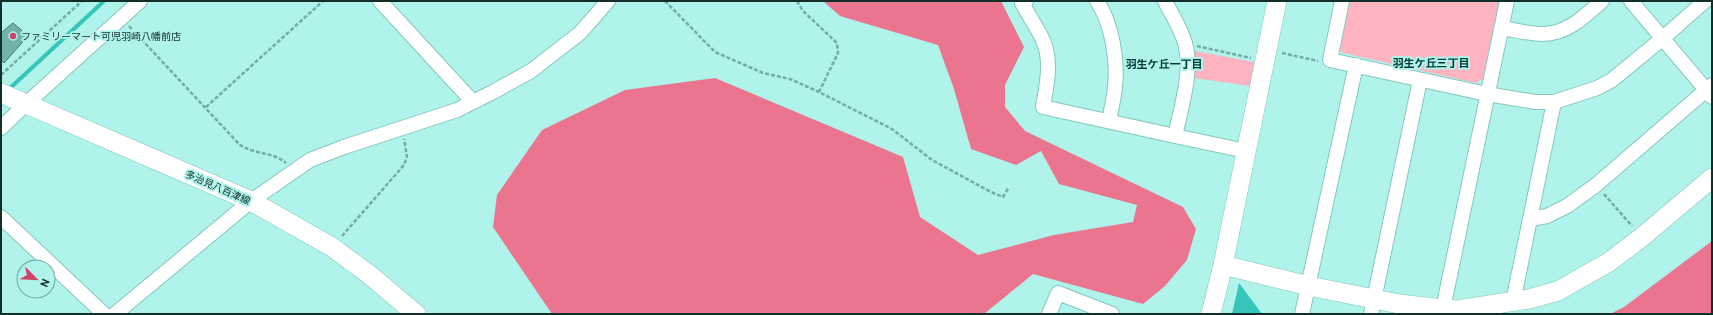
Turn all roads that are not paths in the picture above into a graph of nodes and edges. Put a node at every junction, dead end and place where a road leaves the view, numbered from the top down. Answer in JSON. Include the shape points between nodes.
{"nodes":[{"id":1,"x":140,"y":1,"type":"edge"},
{"id":2,"x":380,"y":1,"type":"edge"},
{"id":3,"x":608,"y":1,"type":"edge"},
{"id":4,"x":1026,"y":1,"type":"edge"},
{"id":5,"x":1097,"y":1,"type":"edge"},
{"id":6,"x":1165,"y":1,"type":"edge"},
{"id":7,"x":1277,"y":1,"type":"edge"},
{"id":8,"x":1342,"y":1,"type":"edge"},
{"id":9,"x":1507,"y":1,"type":"edge"},
{"id":10,"x":1602,"y":1,"type":"edge"},
{"id":11,"x":1631,"y":1,"type":"edge"},
{"id":12,"x":1705,"y":1,"type":"edge"},
{"id":13,"x":1502,"y":28,"type":"junction"},
{"id":14,"x":1663,"y":38,"type":"junction"},
{"id":15,"x":1356,"y":65,"type":"junction"},
{"id":16,"x":1420,"y":80,"type":"junction"},
{"id":17,"x":1710,"y":91,"type":"edge"},
{"id":18,"x":1,"y":93,"type":"edge"},
{"id":19,"x":1487,"y":94,"type":"junction"},
{"id":20,"x":473,"y":102,"type":"junction"},
{"id":21,"x":1554,"y":102,"type":"junction"},
{"id":22,"x":26,"y":104,"type":"junction"},
{"id":23,"x":1109,"y":121,"type":"junction"},
{"id":24,"x":1,"y":128,"type":"edge"},
{"id":25,"x":1175,"y":136,"type":"junction"},
{"id":26,"x":1246,"y":151,"type":"junction"},
{"id":27,"x":1712,"y":178,"type":"edge"},
{"id":28,"x":251,"y":201,"type":"junction"},
{"id":29,"x":1,"y":217,"type":"edge"},
{"id":30,"x":1530,"y":219,"type":"junction"},
{"id":31,"x":1223,"y":265,"type":"junction"},
{"id":32,"x":1309,"y":286,"type":"junction"},
{"id":33,"x":1513,"y":302,"type":"junction"},
{"id":34,"x":1373,"y":306,"type":"edge"},
{"id":35,"x":1443,"y":309,"type":"junction"},
{"id":36,"x":104,"y":314,"type":"edge"},
{"id":37,"x":115,"y":314,"type":"edge"},
{"id":38,"x":416,"y":314,"type":"edge"},
{"id":39,"x":1049,"y":314,"type":"edge"},
{"id":40,"x":1112,"y":314,"type":"edge"},
{"id":41,"x":1212,"y":314,"type":"edge"},
{"id":42,"x":1302,"y":314,"type":"edge"}],
"edges":[{"from":1,"to":22,"type":"street"},
{"from":2,"to":20,"type":"street"},
{"from":3,"to":20,"type":"street","via":[[580,33],[532,71]]},
{"from":4,"to":23,"type":"street","via":[[1022,3],[1042,37],[1047,53],[1048,78],[1043,107]]},
{"from":5,"to":23,"type":"street","via":[[1108,28],[1116,70]]},
{"from":6,"to":25,"type":"street","via":[[1185,43],[1188,57],[1188,70]]},
{"from":7,"to":26,"type":"street"},
{"from":8,"to":15,"type":"street","via":[[1330,60]]},
{"from":9,"to":13,"type":"street"},
{"from":10,"to":13,"type":"street","via":[[1578,22],[1558,31],[1543,34]]},
{"from":11,"to":14,"type":"street"},
{"from":12,"to":14,"type":"street"},
{"from":13,"to":19,"type":"street"},
{"from":14,"to":17,"type":"street"},
{"from":14,"to":21,"type":"street","via":[[1612,80],[1597,88]]},
{"from":15,"to":16,"type":"street"},
{"from":15,"to":32,"type":"street"},
{"from":16,"to":19,"type":"street"},
{"from":16,"to":34,"type":"street"},
{"from":17,"to":30,"type":"street","via":[[1567,206],[1547,216]]},
{"from":18,"to":22,"type":"street","name":"多治見八百津線"},
{"from":19,"to":21,"type":"street","via":[[1535,102]]},
{"from":19,"to":35,"type":"street"},
{"from":20,"to":28,"type":"street","via":[[457,110],[310,160]]},
{"from":21,"to":30,"type":"street"},
{"from":22,"to":24,"type":"street"},
{"from":22,"to":28,"type":"street","name":"多治見八百津線"},
{"from":23,"to":25,"type":"street"},
{"from":25,"to":26,"type":"street"},
{"from":26,"to":31,"type":"street"},
{"from":27,"to":33,"type":"street","via":[[1609,262],[1558,291]]},
{"from":28,"to":37,"type":"street"},
{"from":28,"to":38,"type":"street","name":"多治見八百津線","via":[[332,247]]},
{"from":29,"to":36,"type":"street"},
{"from":30,"to":33,"type":"street"},
{"from":31,"to":32,"type":"street"},
{"from":31,"to":41,"type":"street"},
{"from":32,"to":34,"type":"street"},
{"from":32,"to":42,"type":"street"},
{"from":33,"to":35,"type":"street","via":[[1457,310]]},
{"from":34,"to":35,"type":"street","via":[[1399,304]]},
{"from":39,"to":40,"type":"street","via":[[1058,293]]}]}
